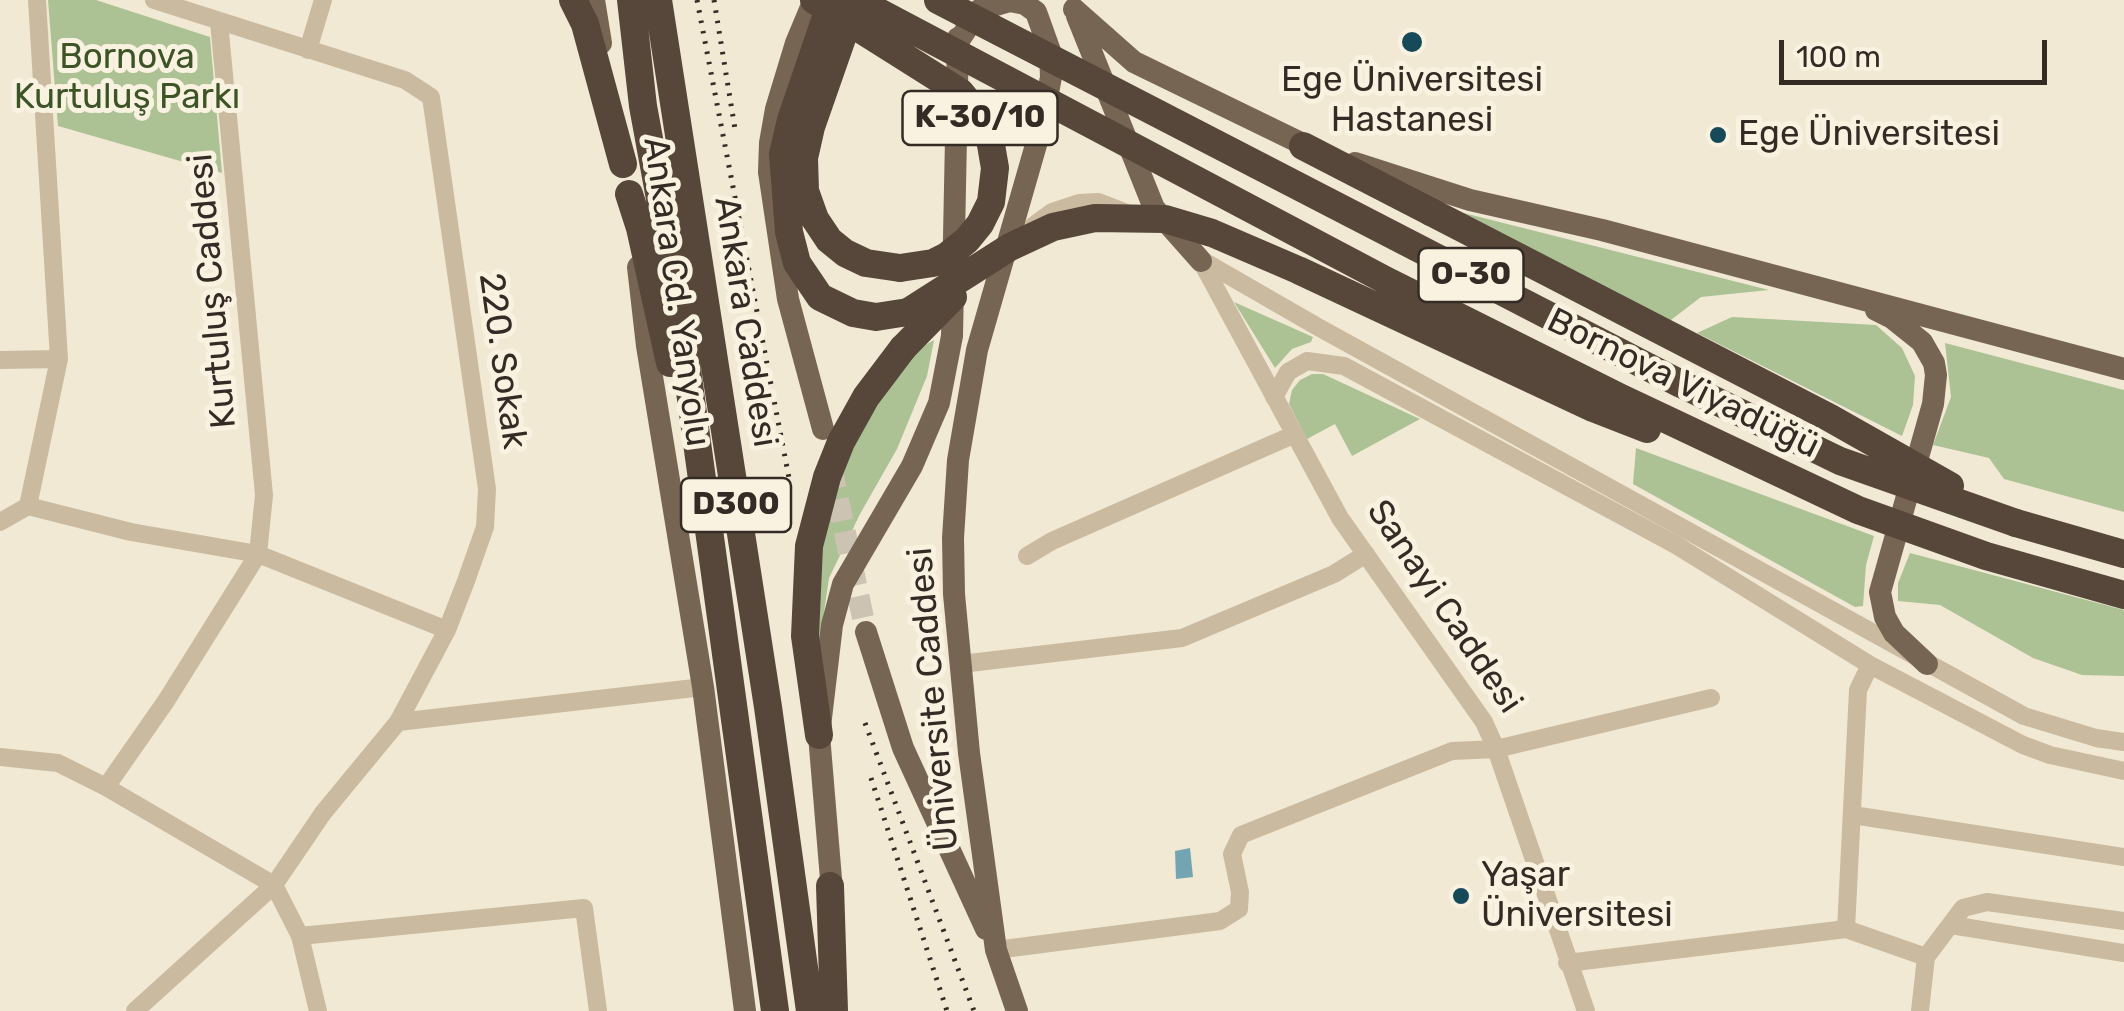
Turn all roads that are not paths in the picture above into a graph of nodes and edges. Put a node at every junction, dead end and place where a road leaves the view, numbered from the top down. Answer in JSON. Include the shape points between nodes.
{"nodes":[{"id":1,"x":37,"y":0,"type":"edge"},
{"id":2,"x":154,"y":0,"type":"edge"},
{"id":3,"x":323,"y":0,"type":"edge"},
{"id":4,"x":631,"y":0,"type":"edge"},
{"id":5,"x":658,"y":0,"type":"edge"},
{"id":6,"x":814,"y":0,"type":"edge"},
{"id":7,"x":832,"y":0,"type":"edge"},
{"id":8,"x":856,"y":0,"type":"edge"},
{"id":9,"x":938,"y":0,"type":"edge"},
{"id":10,"x":960,"y":0,"type":"edge"},
{"id":11,"x":1071,"y":5,"type":"edge"},
{"id":12,"x":584,"y":8,"type":"edge"},
{"id":13,"x":219,"y":22,"type":"junction"},
{"id":14,"x":958,"y":42,"type":"junction"},
{"id":15,"x":308,"y":50,"type":"junction"},
{"id":16,"x":1303,"y":146,"type":"junction"},
{"id":17,"x":623,"y":164,"type":"joint"},
{"id":18,"x":629,"y":194,"type":"junction"},
{"id":19,"x":1202,"y":261,"type":"junction"},
{"id":20,"x":988,"y":275,"type":"junction"},
{"id":21,"x":1840,"y":294,"type":"junction"},
{"id":22,"x":59,"y":358,"type":"junction"},
{"id":23,"x":0,"y":360,"type":"edge"},
{"id":24,"x":2124,"y":369,"type":"edge"},
{"id":25,"x":1274,"y":398,"type":"junction"},
{"id":26,"x":823,"y":429,"type":"dead end"},
{"id":27,"x":1293,"y":435,"type":"junction"},
{"id":28,"x":28,"y":506,"type":"junction"},
{"id":29,"x":1858,"y":510,"type":"junction"},
{"id":30,"x":0,"y":522,"type":"edge"},
{"id":31,"x":2016,"y":523,"type":"junction"},
{"id":32,"x":258,"y":554,"type":"junction"},
{"id":33,"x":1366,"y":554,"type":"junction"},
{"id":34,"x":2124,"y":554,"type":"edge"},
{"id":35,"x":1027,"y":556,"type":"dead end"},
{"id":36,"x":713,"y":560,"type":"junction"},
{"id":37,"x":2124,"y":595,"type":"edge"},
{"id":38,"x":447,"y":630,"type":"junction"},
{"id":39,"x":866,"y":632,"type":"tunnel mouth"},
{"id":40,"x":962,"y":664,"type":"junction"},
{"id":41,"x":1927,"y":664,"type":"junction"},
{"id":42,"x":1870,"y":665,"type":"junction"},
{"id":43,"x":703,"y":686,"type":"junction"},
{"id":44,"x":1711,"y":698,"type":"dead end"},
{"id":45,"x":398,"y":722,"type":"junction"},
{"id":46,"x":819,"y":735,"type":"junction"},
{"id":47,"x":2124,"y":742,"type":"edge"},
{"id":48,"x":1496,"y":748,"type":"junction"},
{"id":49,"x":0,"y":756,"type":"edge"},
{"id":50,"x":2124,"y":772,"type":"edge"},
{"id":51,"x":106,"y":787,"type":"junction"},
{"id":52,"x":1853,"y":815,"type":"junction"},
{"id":53,"x":2124,"y":857,"type":"edge"},
{"id":54,"x":274,"y":885,"type":"junction"},
{"id":55,"x":830,"y":886,"type":"junction"},
{"id":56,"x":760,"y":919,"type":"junction"},
{"id":57,"x":2124,"y":922,"type":"edge"},
{"id":58,"x":1952,"y":924,"type":"junction"},
{"id":59,"x":1846,"y":929,"type":"junction"},
{"id":60,"x":300,"y":936,"type":"junction"},
{"id":61,"x":996,"y":950,"type":"junction"},
{"id":62,"x":2124,"y":953,"type":"edge"},
{"id":63,"x":1926,"y":957,"type":"junction"},
{"id":64,"x":1567,"y":963,"type":"junction"},
{"id":65,"x":146,"y":1007,"type":"edge"},
{"id":66,"x":318,"y":1011,"type":"edge"},
{"id":67,"x":598,"y":1011,"type":"edge"},
{"id":68,"x":745,"y":1011,"type":"edge"},
{"id":69,"x":767,"y":1011,"type":"edge"},
{"id":70,"x":775,"y":1011,"type":"edge"},
{"id":71,"x":810,"y":1011,"type":"edge"},
{"id":72,"x":834,"y":1011,"type":"edge"},
{"id":73,"x":847,"y":1011,"type":"edge"},
{"id":74,"x":1018,"y":1011,"type":"edge"},
{"id":75,"x":1586,"y":1011,"type":"edge"},
{"id":76,"x":1920,"y":1011,"type":"edge"}],
"edges":[{"from":1,"to":22,"type":"street"},
{"from":2,"to":13,"type":"street"},
{"from":3,"to":15,"type":"street"},
{"from":4,"to":36,"type":"highway","name":"Ankara Caddesi","number":"D300"},
{"from":5,"to":71,"type":"highway","name":"Ankara Caddesi","number":"D300"},
{"from":6,"to":8,"type":"highway","number":"K-30/10","bridge":true,"via":[[960,92],[990,138],[996,168],[991,202],[967,240],[933,263],[900,268],[845,254],[815,220],[805,192],[811,127]]},
{"from":6,"to":26,"type":"main road","via":[[776,109],[769,172],[788,299]]},
{"from":7,"to":20,"type":"highway","number":"O-30","bridge":true,"via":[[783,154],[797,263],[820,297],[876,316],[908,312]]},
{"from":8,"to":29,"type":"highway","name":"Bornova Viyadüğü","number":"O-30","bridge":true,"via":[[1388,282]]},
{"from":9,"to":31,"type":"highway","name":"Bornova Viyadüğü","number":"O-30","bridge":true,"via":[[1681,384],[1840,461]]},
{"from":10,"to":14,"type":"main road"},
{"from":11,"to":16,"type":"main road","via":[[1134,62]]},
{"from":11,"to":19,"type":"main road","via":[[1154,208]]},
{"from":12,"to":17,"type":"highway"},
{"from":13,"to":15,"type":"street"},
{"from":13,"to":32,"type":"street","name":"Kurtuluş Caddesi","via":[[264,496]]},
{"from":14,"to":20,"type":"main road","name":"Üniversite Caddesi","via":[[979,10],[1010,1],[1036,12],[1050,51],[1042,124]]},
{"from":14,"to":46,"type":"main road","via":[[952,336],[939,403],[912,466],[843,584]]},
{"from":15,"to":38,"type":"street","name":"220. Sokak","via":[[405,80],[431,97],[487,489],[485,527]]},
{"from":16,"to":21,"type":"main road","via":[[1470,200]]},
{"from":16,"to":31,"type":"highway","bridge":true,"via":[[1830,418]]},
{"from":17,"to":18,"type":"main road","name":"Ankara Cd. Yanyolu"},
{"from":18,"to":36,"type":"highway"},
{"from":18,"to":43,"type":"main road","name":"Ankara Cd. Yanyolu"},
{"from":19,"to":20,"type":"street","via":[[1155,228],[1098,202],[1052,212]]},
{"from":19,"to":25,"type":"street","name":"Sanayi Caddesi"},
{"from":19,"to":41,"type":"street"},
{"from":20,"to":29,"type":"highway","number":"O-30","bridge":true,"via":[[1025,238],[1053,227],[1095,218],[1165,218],[1298,270],[1593,408]]},
{"from":20,"to":40,"type":"main road","name":"Üniversite Caddesi","via":[[958,460],[954,571]]},
{"from":20,"to":46,"type":"highway","bridge":true,"via":[[903,348],[866,397],[826,478],[809,546],[805,636]]},
{"from":21,"to":24,"type":"main road"},
{"from":21,"to":41,"type":"main road","via":[[1914,334],[1934,363],[1937,388],[1880,592],[1894,633]]},
{"from":22,"to":23,"type":"street"},
{"from":22,"to":28,"type":"street"},
{"from":25,"to":27,"type":"street","name":"Sanayi Caddesi"},
{"from":25,"to":42,"type":"street","via":[[1288,372],[1307,361],[1344,366],[1676,545]]},
{"from":27,"to":33,"type":"street","name":"Sanayi Caddesi"},
{"from":27,"to":35,"type":"street"},
{"from":28,"to":30,"type":"street"},
{"from":28,"to":32,"type":"street"},
{"from":29,"to":37,"type":"highway","name":"Bornova Viyadüğü","number":"O-30","bridge":true},
{"from":31,"to":34,"type":"highway","name":"Bornova Viyadüğü","number":"O-30"},
{"from":32,"to":38,"type":"street"},
{"from":32,"to":51,"type":"street"},
{"from":33,"to":40,"type":"street","via":[[1182,638]]},
{"from":33,"to":48,"type":"street","name":"Sanayi Caddesi"},
{"from":36,"to":56,"type":"highway","name":"Ankara Caddesi","number":"D300"},
{"from":38,"to":45,"type":"street"},
{"from":39,"to":61,"type":"main road","via":[[904,748]]},
{"from":40,"to":61,"type":"main road","name":"Üniversite Caddesi"},
{"from":41,"to":47,"type":"street","via":[[2024,716]]},
{"from":42,"to":50,"type":"street","via":[[2023,745]]},
{"from":42,"to":52,"type":"street","via":[[1858,690]]},
{"from":43,"to":45,"type":"street"},
{"from":43,"to":68,"type":"main road","name":"Ankara Cd. Yanyolu"},
{"from":44,"to":48,"type":"street"},
{"from":45,"to":54,"type":"street"},
{"from":46,"to":55,"type":"main road"},
{"from":48,"to":61,"type":"street","via":[[1452,750],[1242,835],[1232,854],[1239,909],[1220,921]]},
{"from":48,"to":64,"type":"street","name":"Sanayi Caddesi"},
{"from":49,"to":51,"type":"street","via":[[58,763]]},
{"from":51,"to":54,"type":"street"},
{"from":52,"to":53,"type":"street"},
{"from":52,"to":59,"type":"street"},
{"from":54,"to":60,"type":"street"},
{"from":54,"to":65,"type":"street"},
{"from":55,"to":72,"type":"highway"},
{"from":55,"to":73,"type":"main road"},
{"from":56,"to":69,"type":"highway"},
{"from":56,"to":70,"type":"highway","name":"Ankara Caddesi","number":"D300"},
{"from":57,"to":58,"type":"street","via":[[1988,902],[1963,908]]},
{"from":58,"to":62,"type":"street"},
{"from":58,"to":63,"type":"street"},
{"from":59,"to":63,"type":"street"},
{"from":59,"to":64,"type":"street"},
{"from":60,"to":66,"type":"street"},
{"from":60,"to":67,"type":"street","via":[[584,908]]},
{"from":61,"to":74,"type":"main road","name":"Üniversite Caddesi"},
{"from":63,"to":76,"type":"street"},
{"from":64,"to":75,"type":"street","name":"Sanayi Caddesi"}]}
